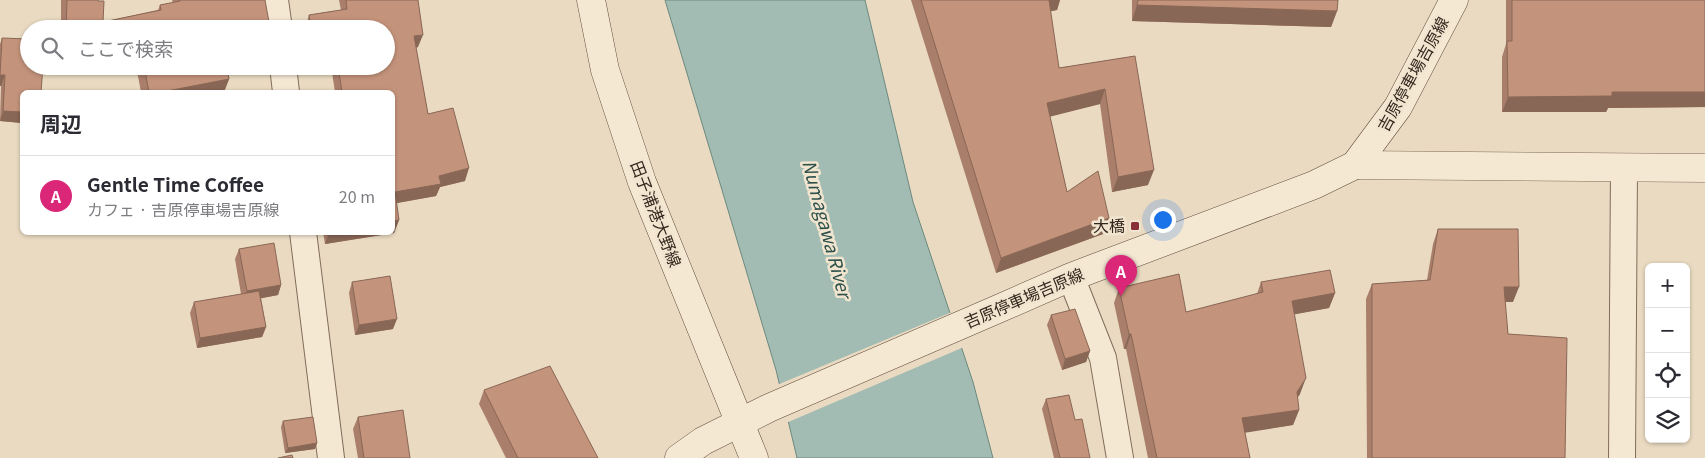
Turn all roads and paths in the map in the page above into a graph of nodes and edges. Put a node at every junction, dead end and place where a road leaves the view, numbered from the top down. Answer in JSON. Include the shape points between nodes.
{"nodes":[{"id":1,"x":275,"y":0,"type":"edge"},
{"id":2,"x":592,"y":0,"type":"edge"},
{"id":3,"x":1454,"y":0,"type":"edge"},
{"id":4,"x":278,"y":20,"type":"edge"},
{"id":5,"x":284,"y":75,"type":"edge"},
{"id":6,"x":286,"y":90,"type":"edge"},
{"id":7,"x":1355,"y":165,"type":"junction"},
{"id":8,"x":1624,"y":168,"type":"junction"},
{"id":9,"x":1705,"y":168,"type":"edge"},
{"id":10,"x":304,"y":235,"type":"edge"},
{"id":11,"x":1071,"y":278,"type":"junction"},
{"id":12,"x":741,"y":422,"type":"junction"},
{"id":13,"x":331,"y":458,"type":"edge"},
{"id":14,"x":679,"y":458,"type":"edge"},
{"id":15,"x":754,"y":458,"type":"edge"},
{"id":16,"x":1120,"y":458,"type":"edge"},
{"id":17,"x":1622,"y":458,"type":"edge"}],
"edges":[{"from":1,"to":4,"type":"street"},
{"from":2,"to":12,"type":"main road","name":"田子浦港大野線","via":[[605,70],[642,182]]},
{"from":3,"to":7,"type":"main road","name":"吉原停車場吉原線","via":[[1398,107]]},
{"from":5,"to":6,"type":"street"},
{"from":7,"to":8,"type":"main road"},
{"from":7,"to":11,"type":"main road","name":"吉原停車場吉原線","via":[[1314,185]]},
{"from":8,"to":9,"type":"main road"},
{"from":8,"to":17,"type":"street"},
{"from":10,"to":13,"type":"street"},
{"from":11,"to":12,"type":"main road","name":"吉原停車場吉原線"},
{"from":11,"to":16,"type":"street","via":[[1103,358]]},
{"from":12,"to":14,"type":"main road","name":"吉原停車場吉原線"},
{"from":12,"to":15,"type":"main road","name":"田子浦港大野線"}]}
